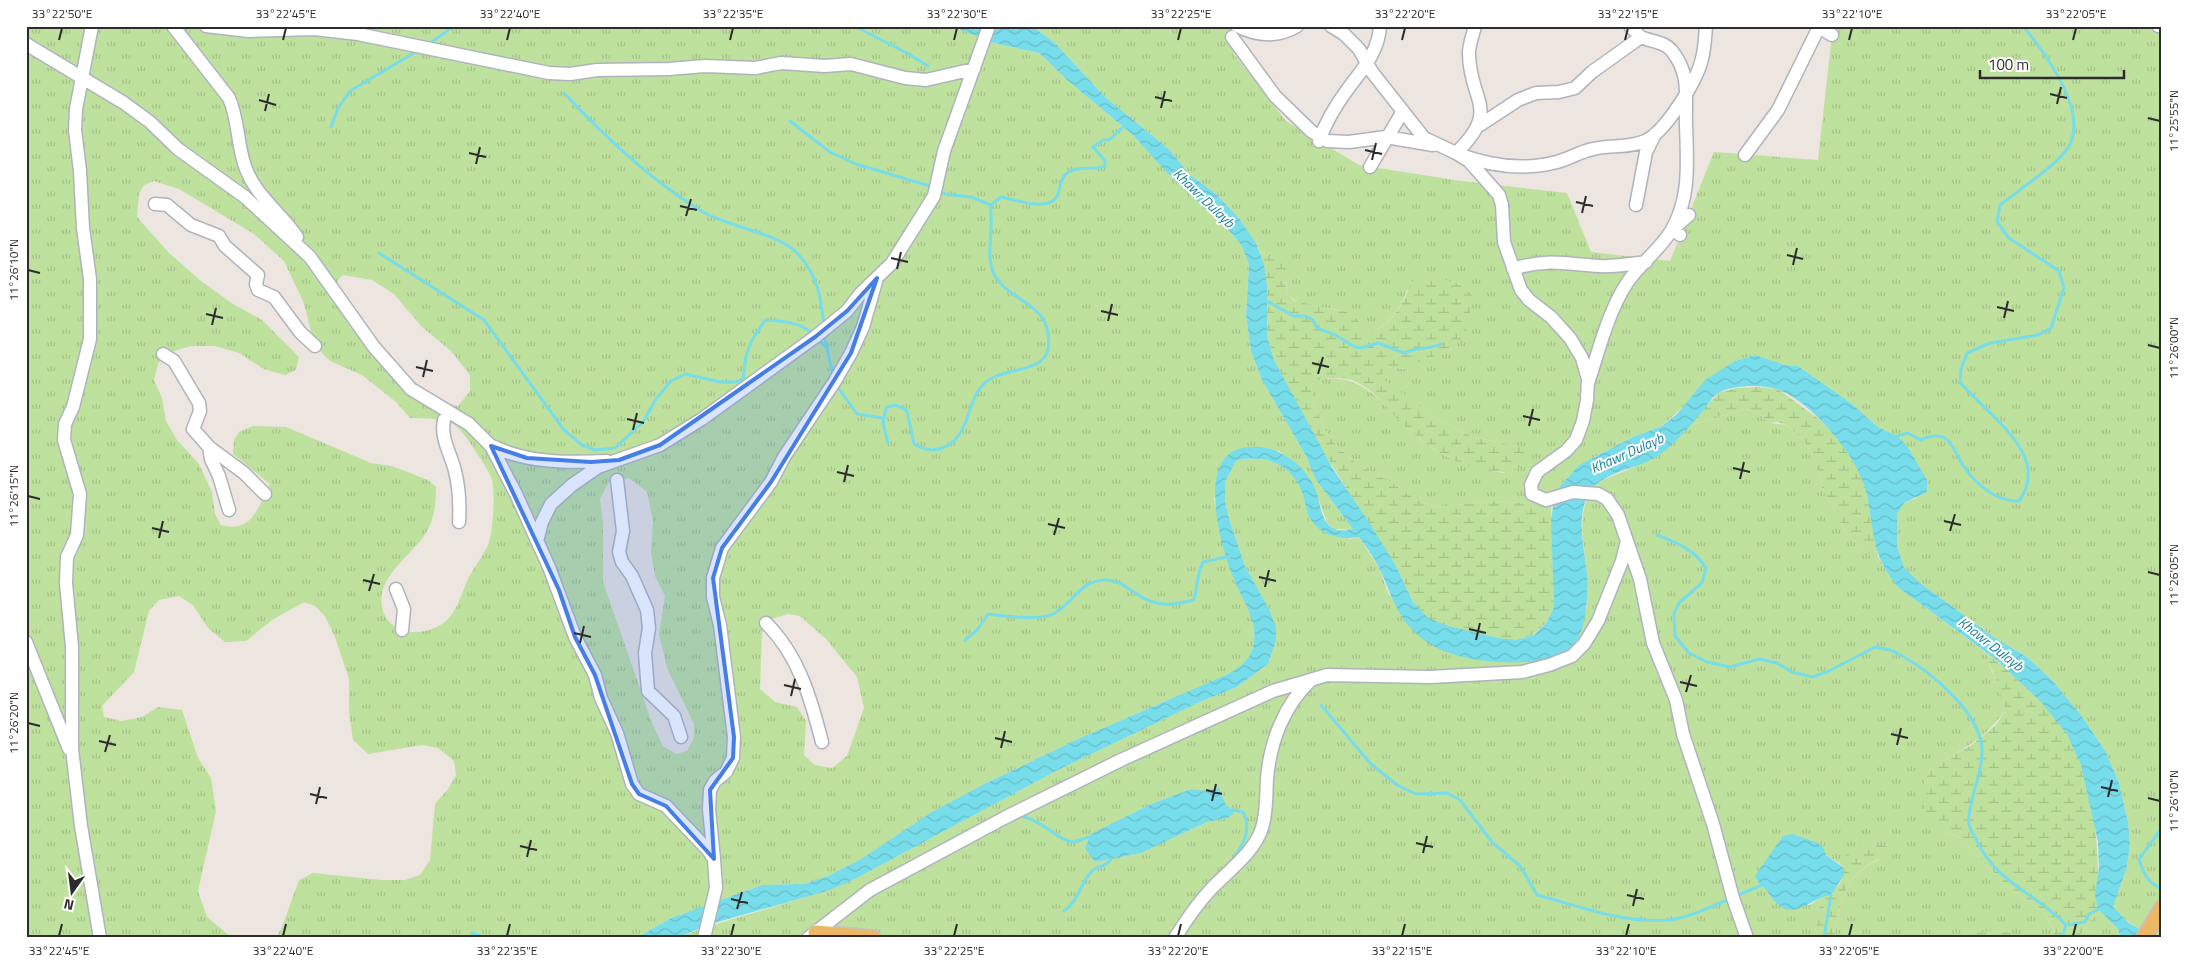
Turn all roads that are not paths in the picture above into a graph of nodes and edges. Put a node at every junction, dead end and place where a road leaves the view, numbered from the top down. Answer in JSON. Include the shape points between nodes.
{"nodes":[{"id":1,"x":92,"y":26,"type":"edge"},
{"id":2,"x":173,"y":26,"type":"edge"},
{"id":3,"x":206,"y":26,"type":"edge"},
{"id":4,"x":989,"y":26,"type":"edge"},
{"id":5,"x":1297,"y":26,"type":"edge"},
{"id":6,"x":1331,"y":26,"type":"edge"},
{"id":7,"x":1380,"y":26,"type":"edge"},
{"id":8,"x":1475,"y":26,"type":"edge"},
{"id":9,"x":1630,"y":26,"type":"edge"},
{"id":10,"x":1706,"y":26,"type":"edge"},
{"id":11,"x":2158,"y":26,"type":"edge"},
{"id":12,"x":1818,"y":27,"type":"edge"},
{"id":13,"x":2162,"y":27,"type":"edge"},
{"id":14,"x":1234,"y":32,"type":"edge"},
{"id":15,"x":1832,"y":35,"type":"dead end"},
{"id":16,"x":1641,"y":36,"type":"junction"},
{"id":17,"x":26,"y":44,"type":"edge"},
{"id":18,"x":1367,"y":64,"type":"junction"},
{"id":19,"x":974,"y":69,"type":"junction"},
{"id":20,"x":82,"y":77,"type":"junction"},
{"id":21,"x":1688,"y":90,"type":"junction"},
{"id":22,"x":1403,"y":111,"type":"junction"},
{"id":23,"x":1480,"y":125,"type":"junction"},
{"id":24,"x":1656,"y":132,"type":"junction"},
{"id":25,"x":1386,"y":137,"type":"junction"},
{"id":26,"x":1320,"y":139,"type":"junction"},
{"id":27,"x":1440,"y":147,"type":"junction"},
{"id":28,"x":1456,"y":153,"type":"junction"},
{"id":29,"x":1745,"y":155,"type":"dead end"},
{"id":30,"x":1370,"y":167,"type":"dead end"},
{"id":31,"x":155,"y":204,"type":"dead end"},
{"id":32,"x":1636,"y":205,"type":"dead end"},
{"id":33,"x":1688,"y":215,"type":"dead end"},
{"id":34,"x":1676,"y":233,"type":"junction"},
{"id":35,"x":301,"y":250,"type":"junction"},
{"id":36,"x":1646,"y":262,"type":"junction"},
{"id":37,"x":1513,"y":269,"type":"junction"},
{"id":38,"x":877,"y":278,"type":"junction"},
{"id":39,"x":315,"y":346,"type":"dead end"},
{"id":40,"x":163,"y":354,"type":"dead end"},
{"id":41,"x":1588,"y":385,"type":"junction"},
{"id":42,"x":444,"y":420,"type":"dead end"},
{"id":43,"x":491,"y":446,"type":"junction"},
{"id":44,"x":209,"y":447,"type":"junction"},
{"id":45,"x":619,"y":460,"type":"junction"},
{"id":46,"x":617,"y":480,"type":"dead end"},
{"id":47,"x":265,"y":494,"type":"dead end"},
{"id":48,"x":229,"y":510,"type":"dead end"},
{"id":49,"x":458,"y":522,"type":"dead end"},
{"id":50,"x":537,"y":541,"type":"junction"},
{"id":51,"x":1627,"y":541,"type":"junction"},
{"id":52,"x":396,"y":589,"type":"dead end"},
{"id":53,"x":766,"y":623,"type":"dead end"},
{"id":54,"x":402,"y":630,"type":"dead end"},
{"id":55,"x":26,"y":642,"type":"edge"},
{"id":56,"x":1313,"y":678,"type":"junction"},
{"id":57,"x":681,"y":737,"type":"dead end"},
{"id":58,"x":822,"y":742,"type":"dead end"},
{"id":59,"x":73,"y":760,"type":"junction"},
{"id":60,"x":714,"y":859,"type":"junction"},
{"id":61,"x":2162,"y":908,"type":"edge"},
{"id":62,"x":812,"y":935,"type":"edge"},
{"id":63,"x":100,"y":938,"type":"edge"},
{"id":64,"x":704,"y":938,"type":"edge"},
{"id":65,"x":873,"y":938,"type":"edge"},
{"id":66,"x":1175,"y":938,"type":"edge"},
{"id":67,"x":1747,"y":938,"type":"edge"},
{"id":68,"x":2144,"y":938,"type":"edge"}],
"edges":[{"from":1,"to":20,"type":"street"},
{"from":2,"to":35,"type":"street","via":[[229,98],[246,169],[296,236]]},
{"from":3,"to":19,"type":"street","via":[[249,31],[314,29],[358,34],[520,68],[570,74],[625,68],[851,64],[926,80]]},
{"from":4,"to":19,"type":"street"},
{"from":5,"to":14,"type":"street","via":[[1274,36]]},
{"from":6,"to":18,"type":"street","via":[[1344,34]]},
{"from":7,"to":18,"type":"street"},
{"from":8,"to":23,"type":"street","via":[[1469,51],[1482,110]]},
{"from":9,"to":16,"type":"street"},
{"from":10,"to":21,"type":"street","via":[[1705,46],[1698,71]]},
{"from":11,"to":13,"type":"street"},
{"from":12,"to":15,"type":"street"},
{"from":12,"to":29,"type":"street","via":[[1778,110]]},
{"from":14,"to":26,"type":"street","via":[[1275,96]]},
{"from":16,"to":21,"type":"street","via":[[1671,50]]},
{"from":16,"to":23,"type":"street","via":[[1575,88],[1536,93],[1518,100]]},
{"from":17,"to":20,"type":"street"},
{"from":18,"to":22,"type":"street"},
{"from":18,"to":26,"type":"street","via":[[1346,92]]},
{"from":19,"to":38,"type":"street","via":[[944,151],[937,189],[892,263]]},
{"from":20,"to":35,"type":"street","via":[[150,122],[178,149],[245,197]]},
{"from":20,"to":59,"type":"street","via":[[75,130],[90,279],[90,340],[73,407],[64,424],[64,440],[80,494],[77,535],[67,557],[66,583],[72,647]]},
{"from":21,"to":24,"type":"street"},
{"from":21,"to":34,"type":"street","via":[[1687,183]]},
{"from":22,"to":25,"type":"street"},
{"from":22,"to":27,"type":"street","via":[[1424,138]]},
{"from":23,"to":28,"type":"street"},
{"from":24,"to":28,"type":"street","via":[[1648,140],[1628,147],[1601,146],[1558,162],[1524,168],[1490,165]]},
{"from":24,"to":32,"type":"street","via":[[1646,152]]},
{"from":25,"to":26,"type":"street","via":[[1336,142]]},
{"from":25,"to":27,"type":"street"},
{"from":25,"to":30,"type":"street"},
{"from":27,"to":28,"type":"street"},
{"from":28,"to":37,"type":"street","via":[[1483,175],[1499,195],[1504,242]]},
{"from":31,"to":39,"type":"street","via":[[167,205],[191,225],[219,236],[225,246],[258,274],[258,290],[274,297],[300,332]]},
{"from":33,"to":34,"type":"street"},
{"from":34,"to":36,"type":"street"},
{"from":35,"to":43,"type":"street","via":[[374,347],[411,389],[469,424]]},
{"from":36,"to":37,"type":"street","via":[[1600,266],[1554,261]]},
{"from":36,"to":41,"type":"street","via":[[1627,283],[1614,308]]},
{"from":37,"to":41,"type":"street","via":[[1521,290],[1529,300],[1570,338],[1582,358]]},
{"from":38,"to":45,"type":"street","via":[[847,311],[742,391],[660,445]]},
{"from":38,"to":60,"type":"street","via":[[863,327],[851,353],[771,482],[722,548],[713,578],[734,737],[733,758],[710,790]]},
{"from":40,"to":44,"type":"street","via":[[174,361],[199,403],[200,411],[193,429]]},
{"from":41,"to":51,"type":"street","via":[[1583,421],[1576,440],[1550,465],[1537,472],[1531,485],[1532,494],[1546,500],[1572,492],[1598,494],[1608,499],[1618,515]]},
{"from":42,"to":49,"type":"street","via":[[443,435],[455,472],[460,504]]},
{"from":43,"to":45,"type":"street","via":[[527,458],[591,462]]},
{"from":43,"to":50,"type":"street"},
{"from":44,"to":47,"type":"street"},
{"from":44,"to":48,"type":"street"},
{"from":45,"to":50,"type":"street","via":[[598,467],[552,504],[542,522]]},
{"from":46,"to":57,"type":"street","via":[[623,531],[619,552],[647,610],[649,628],[645,652],[648,691],[674,716]]},
{"from":50,"to":60,"type":"street","via":[[574,636],[595,675],[632,784],[639,794],[666,806]]},
{"from":51,"to":56,"type":"street","via":[[1598,621],[1572,656],[1549,666],[1522,672],[1430,676],[1352,674]]},
{"from":51,"to":67,"type":"street","via":[[1640,579],[1653,643],[1676,700],[1683,734]]},
{"from":52,"to":54,"type":"street","via":[[404,609]]},
{"from":53,"to":58,"type":"street","via":[[800,670]]},
{"from":55,"to":59,"type":"street"},
{"from":56,"to":62,"type":"street","via":[[1273,691],[1006,817],[870,890]]},
{"from":56,"to":66,"type":"street","via":[[1289,707],[1279,727],[1270,754],[1262,829],[1235,866],[1194,908]]},
{"from":59,"to":63,"type":"street"},
{"from":60,"to":64,"type":"street","via":[[716,888]]},
{"from":61,"to":68,"type":"main road"},
{"from":62,"to":65,"type":"main road"}]}
